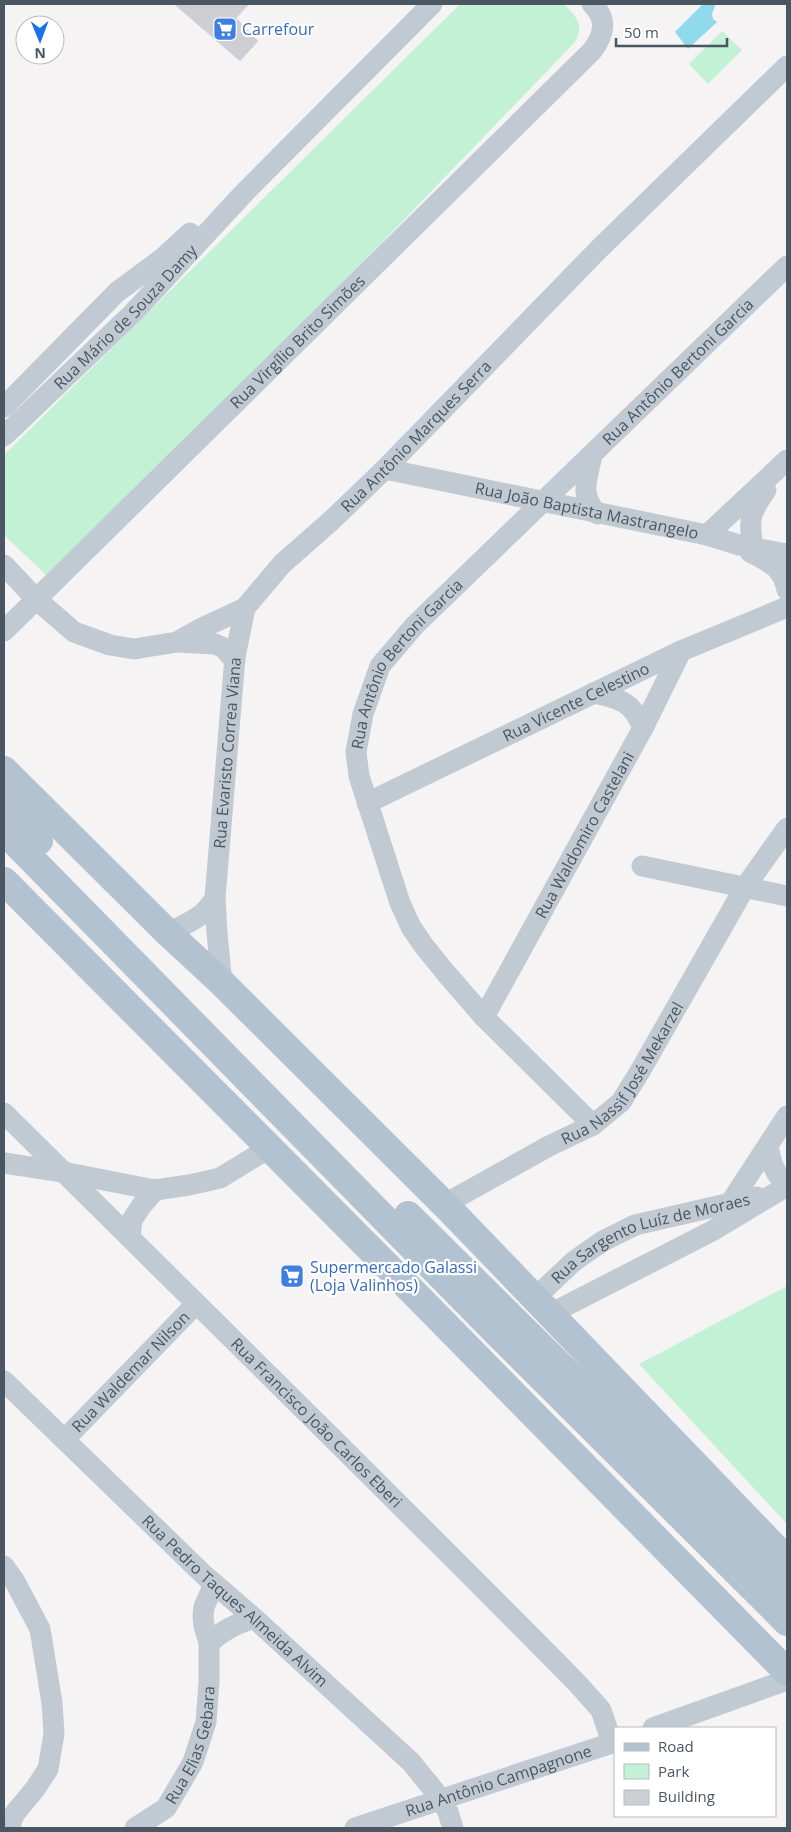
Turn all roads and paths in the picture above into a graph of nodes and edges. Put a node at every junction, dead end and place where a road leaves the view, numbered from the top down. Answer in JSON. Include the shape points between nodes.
{"nodes":[{"id":1,"x":432,"y":4,"type":"edge"},
{"id":2,"x":592,"y":4,"type":"edge"},
{"id":3,"x":787,"y":66,"type":"edge"},
{"id":4,"x":244,"y":193,"type":"junction"},
{"id":5,"x":787,"y":266,"type":"edge"},
{"id":6,"x":4,"y":407,"type":"edge"},
{"id":7,"x":8,"y":429,"type":"edge"},
{"id":8,"x":592,"y":456,"type":"junction"},
{"id":9,"x":785,"y":463,"type":"edge"},
{"id":10,"x":385,"y":469,"type":"junction"},
{"id":11,"x":543,"y":503,"type":"junction"},
{"id":12,"x":597,"y":514,"type":"junction"},
{"id":13,"x":707,"y":535,"type":"junction"},
{"id":14,"x":746,"y":546,"type":"junction"},
{"id":15,"x":787,"y":554,"type":"edge"},
{"id":16,"x":4,"y":565,"type":"edge"},
{"id":17,"x":787,"y":590,"type":"edge"},
{"id":18,"x":36,"y":600,"type":"junction"},
{"id":19,"x":787,"y":607,"type":"edge"},
{"id":20,"x":245,"y":608,"type":"junction"},
{"id":21,"x":4,"y":630,"type":"edge"},
{"id":22,"x":177,"y":642,"type":"junction"},
{"id":23,"x":681,"y":651,"type":"junction"},
{"id":24,"x":235,"y":661,"type":"junction"},
{"id":25,"x":593,"y":693,"type":"junction"},
{"id":26,"x":643,"y":728,"type":"junction"},
{"id":27,"x":4,"y":770,"type":"edge"},
{"id":28,"x":367,"y":802,"type":"junction"},
{"id":29,"x":4,"y":806,"type":"edge"},
{"id":30,"x":787,"y":828,"type":"edge"},
{"id":31,"x":4,"y":832,"type":"edge"},
{"id":32,"x":642,"y":866,"type":"dead end"},
{"id":33,"x":4,"y":881,"type":"edge"},
{"id":34,"x":745,"y":887,"type":"junction"},
{"id":35,"x":787,"y":896,"type":"edge"},
{"id":36,"x":215,"y":898,"type":"junction"},
{"id":37,"x":168,"y":933,"type":"junction"},
{"id":38,"x":222,"y":984,"type":"junction"},
{"id":39,"x":484,"y":1017,"type":"junction"},
{"id":40,"x":4,"y":1113,"type":"edge"},
{"id":41,"x":787,"y":1116,"type":"edge"},
{"id":42,"x":593,"y":1125,"type":"junction"},
{"id":43,"x":768,"y":1146,"type":"junction"},
{"id":44,"x":268,"y":1148,"type":"junction"},
{"id":45,"x":4,"y":1163,"type":"edge"},
{"id":46,"x":63,"y":1172,"type":"junction"},
{"id":47,"x":783,"y":1188,"type":"edge"},
{"id":48,"x":155,"y":1190,"type":"junction"},
{"id":49,"x":731,"y":1202,"type":"junction"},
{"id":50,"x":445,"y":1204,"type":"junction"},
{"id":51,"x":635,"y":1225,"type":"junction"},
{"id":52,"x":712,"y":1230,"type":"junction"},
{"id":53,"x":130,"y":1238,"type":"junction"},
{"id":54,"x":661,"y":1256,"type":"junction"},
{"id":55,"x":573,"y":1262,"type":"junction"},
{"id":56,"x":578,"y":1298,"type":"junction"},
{"id":57,"x":196,"y":1304,"type":"junction"},
{"id":58,"x":542,"y":1306,"type":"junction"},
{"id":59,"x":4,"y":1381,"type":"edge"},
{"id":60,"x":65,"y":1439,"type":"junction"},
{"id":61,"x":787,"y":1560,"type":"edge"},
{"id":62,"x":681,"y":1563,"type":"junction"},
{"id":63,"x":4,"y":1566,"type":"edge"},
{"id":64,"x":214,"y":1584,"type":"junction"},
{"id":65,"x":787,"y":1590,"type":"edge"},
{"id":66,"x":254,"y":1618,"type":"junction"},
{"id":67,"x":787,"y":1622,"type":"edge"},
{"id":68,"x":787,"y":1640,"type":"edge"},
{"id":69,"x":209,"y":1643,"type":"junction"},
{"id":70,"x":787,"y":1672,"type":"edge"},
{"id":71,"x":787,"y":1680,"type":"edge"},
{"id":72,"x":657,"y":1727,"type":"edge"},
{"id":73,"x":613,"y":1743,"type":"edge"},
{"id":74,"x":441,"y":1800,"type":"junction"},
{"id":75,"x":12,"y":1828,"type":"edge"},
{"id":76,"x":135,"y":1828,"type":"edge"},
{"id":77,"x":355,"y":1828,"type":"edge"},
{"id":78,"x":453,"y":1828,"type":"edge"}],
"edges":[{"from":1,"to":4,"type":"street","name":"Rua Mário de Souza Damy"},
{"from":2,"to":18,"type":"street","name":"Rua Virgílio Brito Simões","via":[[603,20],[603,30],[592,51]]},
{"from":3,"to":10,"type":"street","name":"Rua Antônio Marques Serra","via":[[599,250]]},
{"from":4,"to":6,"type":"street","name":"Rua Mário de Souza Damy","via":[[221,206],[163,258],[117,292]]},
{"from":4,"to":7,"type":"street","name":"Rua Mário de Souza Damy","via":[[134,312]]},
{"from":5,"to":8,"type":"street","name":"Rua Antônio Bertoni Garcia"},
{"from":8,"to":11,"type":"street","name":"Rua Antônio Bertoni Garcia"},
{"from":8,"to":12,"type":"street","via":[[585,490],[588,503]]},
{"from":9,"to":13,"type":"street"},
{"from":9,"to":14,"type":"street","via":[[753,508]]},
{"from":10,"to":11,"type":"street","name":"Rua João Baptista Mastrangelo"},
{"from":10,"to":20,"type":"street","name":"Rua Antônio Marques Serra","via":[[282,564]]},
{"from":11,"to":12,"type":"street","name":"Rua João Baptista Mastrangelo"},
{"from":11,"to":28,"type":"street","name":"Rua Antônio Bertoni Garcia","via":[[415,625],[380,666],[363,714],[356,752]]},
{"from":12,"to":13,"type":"street","name":"Rua João Baptista Mastrangelo"},
{"from":13,"to":14,"type":"street","name":"Rua João Baptista Mastrangelo"},
{"from":14,"to":15,"type":"street","name":"Rua João Baptista Mastrangelo"},
{"from":14,"to":17,"type":"street","via":[[781,572]]},
{"from":16,"to":18,"type":"street","name":"Rua Antônio Marques Serra"},
{"from":18,"to":21,"type":"street","name":"Rua Virgílio Brito Simões"},
{"from":18,"to":22,"type":"street","name":"Rua Antônio Marques Serra","via":[[74,632],[101,642],[134,649]]},
{"from":19,"to":23,"type":"street","name":"Rua Vicente Celestino"},
{"from":20,"to":22,"type":"street","name":"Rua Antônio Marques Serra"},
{"from":20,"to":24,"type":"street","name":"Rua Evaristo Correa Viana"},
{"from":22,"to":24,"type":"street","via":[[216,644]]},
{"from":23,"to":25,"type":"street","name":"Rua Vicente Celestino"},
{"from":23,"to":26,"type":"street","name":"Rua Waldomiro Castelani"},
{"from":24,"to":36,"type":"street","name":"Rua Evaristo Correa Viana"},
{"from":25,"to":26,"type":"street","via":[[622,700],[639,716]]},
{"from":25,"to":28,"type":"street","name":"Rua Vicente Celestino"},
{"from":26,"to":39,"type":"street","name":"Rua Waldomiro Castelani"},
{"from":27,"to":37,"type":"main road"},
{"from":28,"to":39,"type":"street","name":"Rua Antônio Bertoni Garcia","via":[[411,927]]},
{"from":29,"to":65,"type":"main road","via":[[320,1128]]},
{"from":30,"to":34,"type":"street","name":"Rua Nassif José Mekarzel"},
{"from":31,"to":67,"type":"main road","via":[[484,1320]]},
{"from":32,"to":34,"type":"street"},
{"from":33,"to":44,"type":"main road"},
{"from":34,"to":35,"type":"street"},
{"from":34,"to":42,"type":"street","name":"Rua Nassif José Mekarzel","via":[[640,1073],[621,1102]]},
{"from":36,"to":37,"type":"street","via":[[208,910]]},
{"from":36,"to":38,"type":"street","name":"Rua Evaristo Correa Viana"},
{"from":37,"to":38,"type":"main road"},
{"from":38,"to":50,"type":"main road"},
{"from":39,"to":42,"type":"street","name":"Rua Antônio Bertoni Garcia"},
{"from":40,"to":46,"type":"street","name":"Rua Francisco João Carlos Eberi"},
{"from":41,"to":43,"type":"street"},
{"from":42,"to":50,"type":"street","name":"Rua Nassif José Mekarzel"},
{"from":43,"to":47,"type":"street","via":[[772,1166]]},
{"from":43,"to":49,"type":"street"},
{"from":44,"to":48,"type":"street","via":[[220,1178]]},
{"from":44,"to":62,"type":"main road"},
{"from":45,"to":46,"type":"street"},
{"from":46,"to":48,"type":"street"},
{"from":46,"to":53,"type":"street","name":"Rua Francisco João Carlos Eberi"},
{"from":47,"to":49,"type":"street","name":"Rua Sargento Luíz de Moraes"},
{"from":47,"to":52,"type":"street","name":"Rua Sargento Luíz de Moraes"},
{"from":48,"to":53,"type":"street","via":[[132,1220]]},
{"from":49,"to":51,"type":"street","name":"Rua Sargento Luíz de Moraes"},
{"from":49,"to":52,"type":"street"},
{"from":50,"to":58,"type":"main road"},
{"from":51,"to":54,"type":"street","via":[[656,1235]]},
{"from":51,"to":55,"type":"street","name":"Rua Sargento Luíz de Moraes","via":[[603,1240]]},
{"from":52,"to":54,"type":"street","name":"Rua Sargento Luíz de Moraes"},
{"from":53,"to":57,"type":"street","name":"Rua Francisco João Carlos Eberi"},
{"from":54,"to":56,"type":"street","name":"Rua Sargento Luíz de Moraes"},
{"from":55,"to":56,"type":"street","via":[[565,1282],[570,1294]]},
{"from":55,"to":58,"type":"street","name":"Rua Sargento Luíz de Moraes"},
{"from":56,"to":58,"type":"street","name":"Rua Sargento Luíz de Moraes"},
{"from":57,"to":60,"type":"street","name":"Rua Waldemar Nilson"},
{"from":57,"to":73,"type":"street","name":"Rua Francisco João Carlos Eberi","via":[[578,1683],[601,1710]]},
{"from":58,"to":61,"type":"main road"},
{"from":59,"to":60,"type":"street","name":"Rua Pedro Taques Almeida Alvim"},
{"from":60,"to":64,"type":"street","name":"Rua Pedro Taques Almeida Alvim"},
{"from":62,"to":68,"type":"main road"},
{"from":62,"to":70,"type":"main road"},
{"from":63,"to":75,"type":"street","via":[[40,1628],[54,1734],[48,1769],[15,1813]]},
{"from":64,"to":66,"type":"street","name":"Rua Pedro Taques Almeida Alvim"},
{"from":64,"to":69,"type":"street","name":"Rua Elias Gebara","via":[[203,1616]]},
{"from":66,"to":69,"type":"street","via":[[232,1625]]},
{"from":66,"to":74,"type":"street","name":"Rua Pedro Taques Almeida Alvim","via":[[405,1756]]},
{"from":69,"to":76,"type":"street","name":"Rua Elias Gebara","via":[[206,1722],[193,1762],[166,1808]]},
{"from":71,"to":72,"type":"street"},
{"from":73,"to":74,"type":"street","name":"Rua Antônio Campagnone"},
{"from":74,"to":77,"type":"street","name":"Rua Antônio Campagnone"},
{"from":74,"to":78,"type":"street","name":"Rua Pedro Taques Almeida Alvim"}]}
